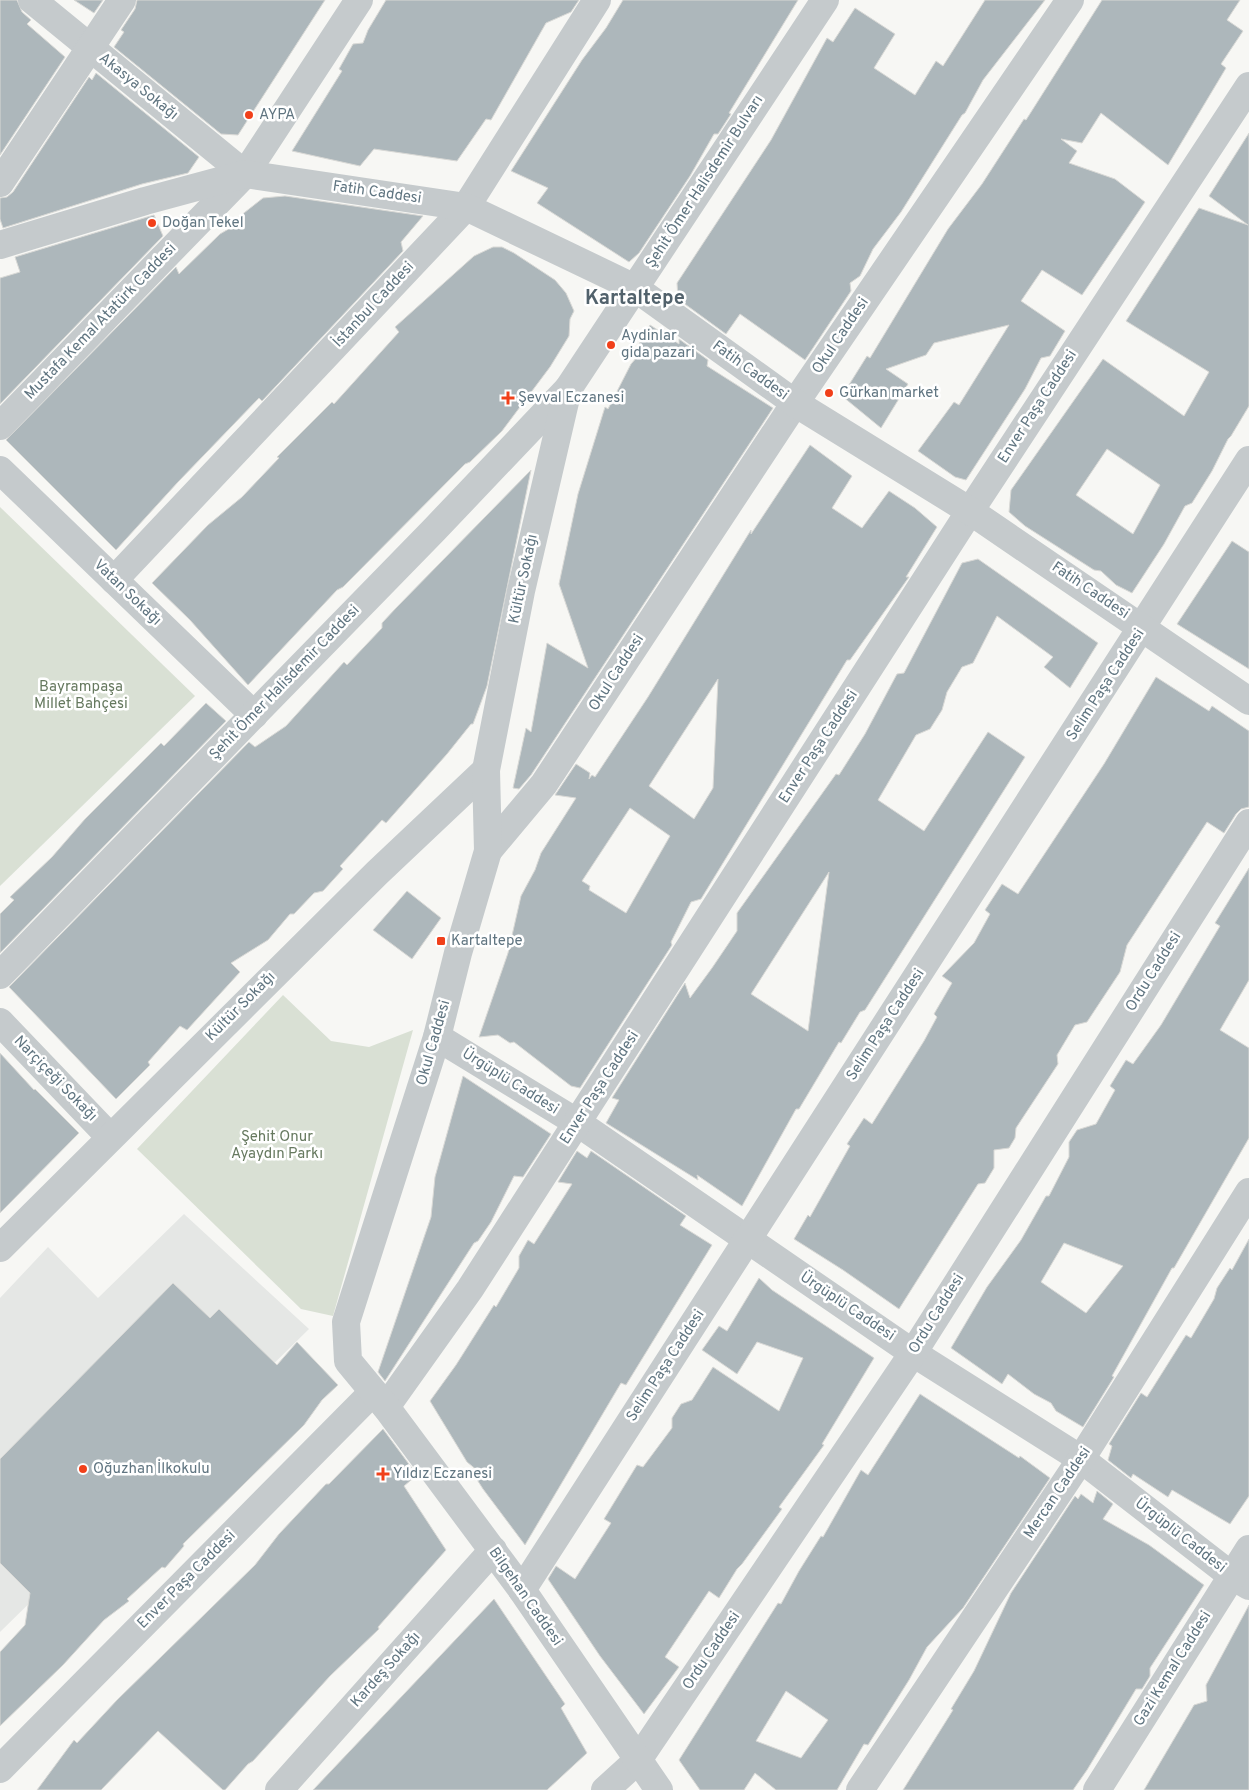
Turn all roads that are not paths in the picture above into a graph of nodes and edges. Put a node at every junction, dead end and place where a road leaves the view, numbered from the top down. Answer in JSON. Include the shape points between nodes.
{"nodes":[{"id":1,"x":32,"y":0,"type":"edge"},
{"id":2,"x":122,"y":0,"type":"edge"},
{"id":3,"x":360,"y":0,"type":"edge"},
{"id":4,"x":597,"y":0,"type":"edge"},
{"id":5,"x":825,"y":0,"type":"edge"},
{"id":6,"x":1070,"y":0,"type":"edge"},
{"id":7,"x":91,"y":49,"type":"junction"},
{"id":8,"x":1249,"y":86,"type":"edge"},
{"id":9,"x":246,"y":174,"type":"junction"},
{"id":10,"x":0,"y":184,"type":"edge"},
{"id":11,"x":466,"y":207,"type":"junction"},
{"id":12,"x":0,"y":245,"type":"edge"},
{"id":13,"x":635,"y":288,"type":"junction"},
{"id":14,"x":568,"y":389,"type":"junction"},
{"id":15,"x":795,"y":403,"type":"junction"},
{"id":16,"x":0,"y":426,"type":"edge"},
{"id":17,"x":1249,"y":460,"type":"edge"},
{"id":18,"x":0,"y":470,"type":"edge"},
{"id":19,"x":970,"y":511,"type":"junction"},
{"id":20,"x":114,"y":580,"type":"junction"},
{"id":21,"x":1143,"y":627,"type":"junction"},
{"id":22,"x":1249,"y":701,"type":"edge"},
{"id":23,"x":254,"y":715,"type":"junction"},
{"id":24,"x":486,"y":770,"type":"junction"},
{"id":25,"x":1249,"y":823,"type":"edge"},
{"id":26,"x":488,"y":851,"type":"junction"},
{"id":27,"x":0,"y":975,"type":"edge"},
{"id":28,"x":0,"y":1022,"type":"edge"},
{"id":29,"x":437,"y":1037,"type":"junction"},
{"id":30,"x":578,"y":1124,"type":"junction"},
{"id":31,"x":110,"y":1136,"type":"junction"},
{"id":32,"x":1249,"y":1192,"type":"edge"},
{"id":33,"x":748,"y":1239,"type":"junction"},
{"id":34,"x":0,"y":1248,"type":"edge"},
{"id":35,"x":913,"y":1352,"type":"junction"},
{"id":36,"x":380,"y":1399,"type":"junction"},
{"id":37,"x":1081,"y":1459,"type":"junction"},
{"id":38,"x":1249,"y":1549,"type":"edge"},
{"id":39,"x":493,"y":1550,"type":"junction"},
{"id":40,"x":1240,"y":1581,"type":"edge"},
{"id":41,"x":522,"y":1590,"type":"junction"},
{"id":42,"x":638,"y":1760,"type":"junction"},
{"id":43,"x":0,"y":1769,"type":"edge"},
{"id":44,"x":279,"y":1790,"type":"edge"},
{"id":45,"x":605,"y":1790,"type":"edge"},
{"id":46,"x":659,"y":1790,"type":"edge"},
{"id":47,"x":860,"y":1790,"type":"edge"},
{"id":48,"x":1097,"y":1790,"type":"edge"}],
"edges":[{"from":1,"to":7,"type":"street","name":"Akasya Sokağı"},
{"from":2,"to":7,"type":"street"},
{"from":3,"to":9,"type":"street","name":"Mustafa Kemal Atatürk Caddesi"},
{"from":4,"to":11,"type":"street","name":"İstanbul Caddesi"},
{"from":5,"to":13,"type":"street","name":"Şehit Ömer Halisdemir Bulvarı"},
{"from":6,"to":15,"type":"street","name":"Okul Caddesi"},
{"from":7,"to":9,"type":"street","name":"Akasya Sokağı"},
{"from":7,"to":10,"type":"street"},
{"from":8,"to":19,"type":"street","name":"Enver Paşa Caddesi"},
{"from":9,"to":11,"type":"street","name":"Fatih Caddesi"},
{"from":9,"to":12,"type":"street","name":"Fatih Caddesi"},
{"from":9,"to":16,"type":"street","name":"Mustafa Kemal Atatürk Caddesi"},
{"from":11,"to":13,"type":"street","name":"Fatih Caddesi"},
{"from":11,"to":20,"type":"street","name":"İstanbul Caddesi"},
{"from":13,"to":14,"type":"street","name":"Şehit Ömer Halisdemir Bulvarı"},
{"from":13,"to":15,"type":"street","name":"Fatih Caddesi"},
{"from":14,"to":23,"type":"street","name":"Şehit Ömer Halisdemir Caddesi"},
{"from":14,"to":24,"type":"street","name":"Kültür Sokağı","via":[[521,591]]},
{"from":15,"to":19,"type":"street","name":"Fatih Caddesi"},
{"from":15,"to":26,"type":"street","name":"Okul Caddesi","via":[[544,784]]},
{"from":17,"to":21,"type":"street","name":"Selim Paşa Caddesi"},
{"from":18,"to":20,"type":"street","name":"Vatan Sokağı"},
{"from":19,"to":21,"type":"street","name":"Fatih Caddesi"},
{"from":19,"to":30,"type":"street","name":"Enver Paşa Caddesi"},
{"from":20,"to":23,"type":"street","name":"Vatan Sokağı"},
{"from":21,"to":22,"type":"street","name":"Fatih Caddesi"},
{"from":21,"to":33,"type":"street","name":"Selim Paşa Caddesi"},
{"from":23,"to":27,"type":"street","name":"Şehit Ömer Halisdemir Caddesi"},
{"from":24,"to":26,"type":"street","name":"Kültür Sokağı"},
{"from":24,"to":31,"type":"street","name":"Kültür Sokağı"},
{"from":25,"to":35,"type":"street","name":"Ordu Caddesi"},
{"from":26,"to":29,"type":"street","name":"Okul Caddesi"},
{"from":28,"to":31,"type":"street","name":"Narçiçeği Sokağı"},
{"from":29,"to":30,"type":"street","name":"Ürgüplü Caddesi"},
{"from":29,"to":36,"type":"street","name":"Okul Caddesi","via":[[346,1322],[348,1361]]},
{"from":30,"to":33,"type":"street","name":"Ürgüplü Caddesi"},
{"from":30,"to":36,"type":"street","name":"Enver Paşa Caddesi","via":[[470,1289]]},
{"from":31,"to":34,"type":"street","name":"Kültür Sokağı"},
{"from":32,"to":37,"type":"street","name":"Mercan Caddesi"},
{"from":33,"to":35,"type":"street","name":"Ürgüplü Caddesi"},
{"from":33,"to":41,"type":"street","name":"Selim Paşa Caddesi"},
{"from":35,"to":37,"type":"street","name":"Ürgüplü Caddesi"},
{"from":35,"to":42,"type":"street","name":"Ordu Caddesi"},
{"from":36,"to":39,"type":"street","name":"Bilgehan Caddesi"},
{"from":36,"to":43,"type":"street","name":"Enver Paşa Caddesi"},
{"from":37,"to":40,"type":"street","name":"Ürgüplü Caddesi"},
{"from":37,"to":47,"type":"street","name":"Mercan Caddesi"},
{"from":38,"to":40,"type":"street","name":"Gazi Kemal Caddesi"},
{"from":39,"to":41,"type":"street","name":"Bilgehan Caddesi"},
{"from":39,"to":44,"type":"street","name":"Kardeş Sokağı"},
{"from":40,"to":48,"type":"street","name":"Gazi Kemal Caddesi"},
{"from":41,"to":42,"type":"street","name":"Bilgehan Caddesi"},
{"from":42,"to":45,"type":"street","name":"Ordu Caddesi"},
{"from":42,"to":46,"type":"street","name":"Bilgehan Caddesi"}]}
